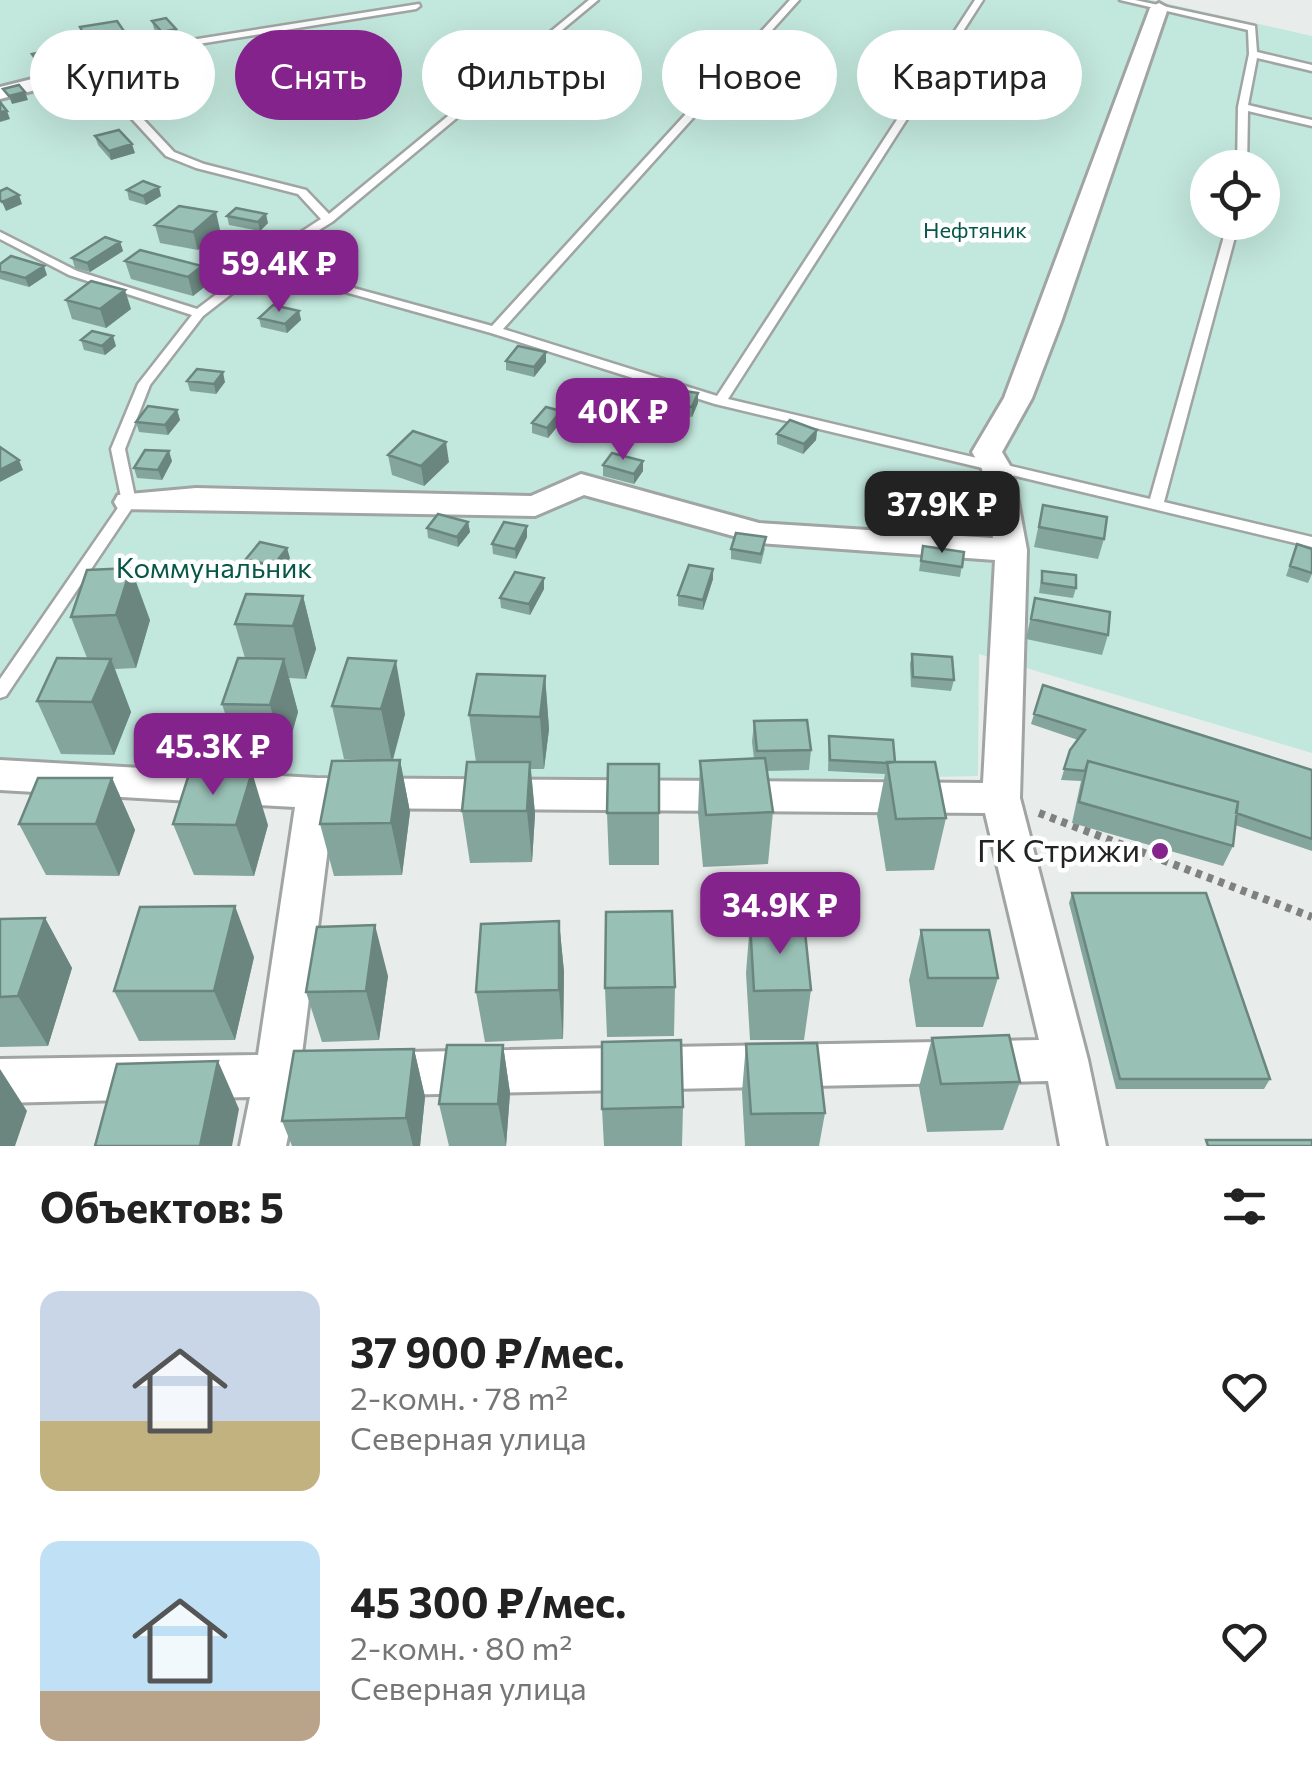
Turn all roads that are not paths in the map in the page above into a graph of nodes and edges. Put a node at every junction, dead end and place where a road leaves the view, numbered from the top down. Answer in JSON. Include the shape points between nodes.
{"nodes":[{"id":1,"x":594,"y":0,"type":"edge"},
{"id":2,"x":795,"y":0,"type":"edge"},
{"id":3,"x":979,"y":0,"type":"edge"},
{"id":4,"x":1124,"y":0,"type":"edge"},
{"id":5,"x":416,"y":6,"type":"dead end"},
{"id":6,"x":1159,"y":8,"type":"junction"},
{"id":7,"x":215,"y":39,"type":"edge"},
{"id":8,"x":1252,"y":54,"type":"junction"},
{"id":9,"x":1312,"y":68,"type":"edge"},
{"id":10,"x":30,"y":85,"type":"edge"},
{"id":11,"x":0,"y":92,"type":"edge"},
{"id":12,"x":1242,"y":107,"type":"junction"},
{"id":13,"x":138,"y":120,"type":"edge"},
{"id":14,"x":1312,"y":124,"type":"edge"},
{"id":15,"x":1242,"y":150,"type":"edge"},
{"id":16,"x":328,"y":220,"type":"junction"},
{"id":17,"x":0,"y":235,"type":"edge"},
{"id":18,"x":1229,"y":240,"type":"edge"},
{"id":19,"x":288,"y":246,"type":"junction"},
{"id":20,"x":199,"y":313,"type":"junction"},
{"id":21,"x":494,"y":330,"type":"junction"},
{"id":22,"x":720,"y":401,"type":"junction"},
{"id":23,"x":997,"y":469,"type":"junction"},
{"id":24,"x":129,"y":502,"type":"junction"},
{"id":25,"x":1156,"y":504,"type":"junction"},
{"id":26,"x":1312,"y":542,"type":"edge"},
{"id":27,"x":1011,"y":550,"type":"junction"},
{"id":28,"x":0,"y":692,"type":"edge"},
{"id":29,"x":0,"y":776,"type":"edge"},
{"id":30,"x":316,"y":792,"type":"junction"},
{"id":31,"x":1001,"y":798,"type":"junction"},
{"id":32,"x":1066,"y":1060,"type":"junction"},
{"id":33,"x":277,"y":1076,"type":"junction"},
{"id":34,"x":0,"y":1081,"type":"edge"},
{"id":35,"x":263,"y":1146,"type":"edge"},
{"id":36,"x":1083,"y":1146,"type":"edge"}],
"edges":[{"from":1,"to":16,"type":"lane"},
{"from":2,"to":21,"type":"lane"},
{"from":3,"to":22,"type":"lane"},
{"from":4,"to":6,"type":"lane"},
{"from":5,"to":7,"type":"lane"},
{"from":6,"to":8,"type":"lane","via":[[1252,28]]},
{"from":6,"to":23,"type":"street","via":[[1048,322],[988,452]]},
{"from":8,"to":9,"type":"lane"},
{"from":8,"to":12,"type":"lane"},
{"from":10,"to":11,"type":"street"},
{"from":12,"to":14,"type":"lane"},
{"from":12,"to":15,"type":"lane"},
{"from":13,"to":16,"type":"lane","via":[[170,154],[302,192]]},
{"from":16,"to":19,"type":"lane"},
{"from":17,"to":20,"type":"lane","via":[[73,273]]},
{"from":18,"to":25,"type":"lane"},
{"from":19,"to":20,"type":"lane"},
{"from":19,"to":21,"type":"lane","via":[[342,288]]},
{"from":20,"to":24,"type":"lane","via":[[144,384],[118,449]]},
{"from":21,"to":22,"type":"lane"},
{"from":22,"to":23,"type":"lane"},
{"from":23,"to":25,"type":"lane"},
{"from":23,"to":27,"type":"street"},
{"from":24,"to":27,"type":"street","via":[[535,506],[582,484],[759,533]]},
{"from":24,"to":28,"type":"lane"},
{"from":25,"to":26,"type":"lane"},
{"from":27,"to":31,"type":"street"},
{"from":29,"to":30,"type":"street"},
{"from":30,"to":31,"type":"street"},
{"from":30,"to":33,"type":"street"},
{"from":31,"to":32,"type":"street"},
{"from":32,"to":33,"type":"street"},
{"from":32,"to":36,"type":"street"},
{"from":33,"to":34,"type":"street"},
{"from":33,"to":35,"type":"street"}]}
